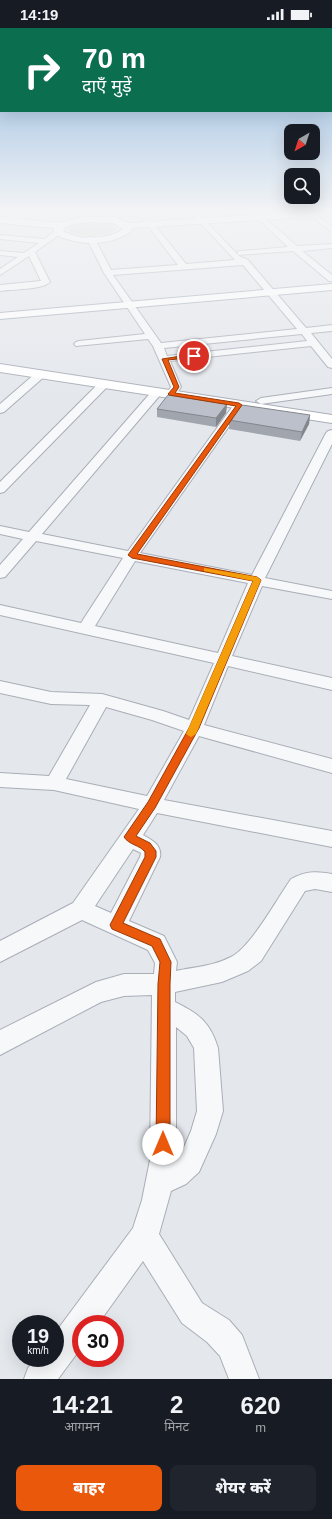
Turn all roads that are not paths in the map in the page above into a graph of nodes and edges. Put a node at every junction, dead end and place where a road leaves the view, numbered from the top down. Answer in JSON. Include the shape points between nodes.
{"nodes":[{"id":1,"x":42,"y":276,"type":"edge"},
{"id":2,"x":110,"y":276,"type":"edge"},
{"id":3,"x":257,"y":276,"type":"edge"},
{"id":4,"x":332,"y":287,"type":"edge"},
{"id":5,"x":0,"y":288,"type":"edge"},
{"id":6,"x":332,"y":292,"type":"edge"},
{"id":7,"x":274,"y":295,"type":"junction"},
{"id":8,"x":131,"y":307,"type":"junction"},
{"id":9,"x":0,"y":316,"type":"edge"},
{"id":10,"x":0,"y":320,"type":"edge"},
{"id":11,"x":332,"y":328,"type":"edge"},
{"id":12,"x":304,"y":331,"type":"junction"},
{"id":13,"x":150,"y":336,"type":"junction"},
{"id":14,"x":314,"y":343,"type":"junction"},
{"id":15,"x":79,"y":344,"type":"dead end"},
{"id":16,"x":158,"y":346,"type":"junction"},
{"id":17,"x":164,"y":359,"type":"junction"},
{"id":18,"x":0,"y":361,"type":"edge"},
{"id":19,"x":332,"y":365,"type":"edge"},
{"id":20,"x":0,"y":368,"type":"edge"},
{"id":21,"x":41,"y":374,"type":"junction"},
{"id":22,"x":104,"y":384,"type":"junction"},
{"id":23,"x":174,"y":391,"type":"junction"},
{"id":24,"x":157,"y":392,"type":"junction"},
{"id":25,"x":332,"y":392,"type":"edge"},
{"id":26,"x":262,"y":401,"type":"junction"},
{"id":27,"x":239,"y":405,"type":"junction"},
{"id":28,"x":0,"y":410,"type":"edge"},
{"id":29,"x":332,"y":411,"type":"edge"},
{"id":30,"x":332,"y":419,"type":"edge"},
{"id":31,"x":332,"y":433,"type":"edge"},
{"id":32,"x":0,"y":489,"type":"edge"},
{"id":33,"x":0,"y":530,"type":"edge"},
{"id":34,"x":33,"y":535,"type":"junction"},
{"id":35,"x":132,"y":555,"type":"junction"},
{"id":36,"x":0,"y":574,"type":"edge"},
{"id":37,"x":257,"y":580,"type":"junction"},
{"id":38,"x":332,"y":595,"type":"edge"},
{"id":39,"x":0,"y":610,"type":"edge"},
{"id":40,"x":85,"y":629,"type":"junction"},
{"id":41,"x":223,"y":660,"type":"junction"},
{"id":42,"x":332,"y":684,"type":"edge"},
{"id":43,"x":0,"y":687,"type":"edge"},
{"id":44,"x":102,"y":700,"type":"junction"},
{"id":45,"x":194,"y":728,"type":"junction"},
{"id":46,"x":332,"y":766,"type":"edge"},
{"id":47,"x":0,"y":780,"type":"edge"},
{"id":48,"x":54,"y":783,"type":"junction"},
{"id":49,"x":152,"y":805,"type":"junction"},
{"id":50,"x":130,"y":837,"type":"junction"},
{"id":51,"x":332,"y":839,"type":"edge"},
{"id":52,"x":332,"y":883,"type":"edge"},
{"id":53,"x":81,"y":910,"type":"junction"},
{"id":54,"x":116,"y":925,"type":"junction"},
{"id":55,"x":0,"y":952,"type":"edge"},
{"id":56,"x":164,"y":996,"type":"junction"},
{"id":57,"x":0,"y":1043,"type":"edge"},
{"id":58,"x":159,"y":1183,"type":"junction"},
{"id":59,"x":144,"y":1236,"type":"junction"},
{"id":60,"x":64,"y":1346,"type":"edge"},
{"id":61,"x":48,"y":1367,"type":"edge"},
{"id":62,"x":39,"y":1379,"type":"edge"},
{"id":63,"x":244,"y":1379,"type":"edge"}],
"edges":[{"from":1,"to":5,"type":"street","via":[[46,282],[40,284]]},
{"from":2,"to":8,"type":"street"},
{"from":3,"to":7,"type":"street"},
{"from":4,"to":7,"type":"main road"},
{"from":6,"to":7,"type":"main road"},
{"from":7,"to":8,"type":"main road"},
{"from":7,"to":12,"type":"street"},
{"from":8,"to":9,"type":"main road"},
{"from":8,"to":10,"type":"main road"},
{"from":8,"to":13,"type":"street"},
{"from":11,"to":12,"type":"street"},
{"from":12,"to":14,"type":"street"},
{"from":12,"to":16,"type":"street"},
{"from":13,"to":15,"type":"street"},
{"from":13,"to":16,"type":"street"},
{"from":14,"to":17,"type":"street"},
{"from":14,"to":19,"type":"street"},
{"from":16,"to":17,"type":"street"},
{"from":17,"to":23,"type":"street"},
{"from":18,"to":23,"type":"main road"},
{"from":20,"to":21,"type":"main road"},
{"from":21,"to":22,"type":"main road"},
{"from":21,"to":28,"type":"street"},
{"from":22,"to":24,"type":"main road"},
{"from":22,"to":32,"type":"street"},
{"from":23,"to":24,"type":"main road"},
{"from":23,"to":26,"type":"main road"},
{"from":23,"to":27,"type":"main road"},
{"from":24,"to":34,"type":"street"},
{"from":25,"to":26,"type":"street"},
{"from":26,"to":29,"type":"main road"},
{"from":27,"to":30,"type":"main road"},
{"from":27,"to":35,"type":"street"},
{"from":31,"to":37,"type":"street"},
{"from":33,"to":34,"type":"street"},
{"from":34,"to":35,"type":"street"},
{"from":34,"to":36,"type":"street"},
{"from":35,"to":37,"type":"street"},
{"from":35,"to":40,"type":"street"},
{"from":37,"to":38,"type":"street"},
{"from":37,"to":41,"type":"street"},
{"from":39,"to":40,"type":"street"},
{"from":40,"to":41,"type":"street"},
{"from":41,"to":42,"type":"street"},
{"from":41,"to":45,"type":"street"},
{"from":43,"to":44,"type":"street","via":[[51,698]]},
{"from":44,"to":45,"type":"street"},
{"from":44,"to":48,"type":"street"},
{"from":45,"to":46,"type":"street"},
{"from":45,"to":49,"type":"street"},
{"from":47,"to":48,"type":"street"},
{"from":48,"to":49,"type":"street"},
{"from":49,"to":50,"type":"street"},
{"from":49,"to":51,"type":"street"},
{"from":50,"to":53,"type":"street"},
{"from":50,"to":54,"type":"street","via":[[151,851]]},
{"from":52,"to":56,"type":"street","via":[[313,880],[298,885],[253,954],[240,964]]},
{"from":53,"to":54,"type":"street"},
{"from":53,"to":55,"type":"street"},
{"from":54,"to":56,"type":"street","via":[[156,943],[166,962]]},
{"from":56,"to":57,"type":"street","via":[[124,985],[108,988]]},
{"from":56,"to":58,"type":"street","via":[[163,1160]]},
{"from":56,"to":58,"type":"street","via":[[204,1038],[210,1111],[190,1163],[177,1175]]},
{"from":58,"to":59,"type":"street"},
{"from":59,"to":60,"type":"street"},
{"from":59,"to":63,"type":"street","via":[[192,1313],[218,1331],[231,1346]]},
{"from":61,"to":62,"type":"street"}]}
